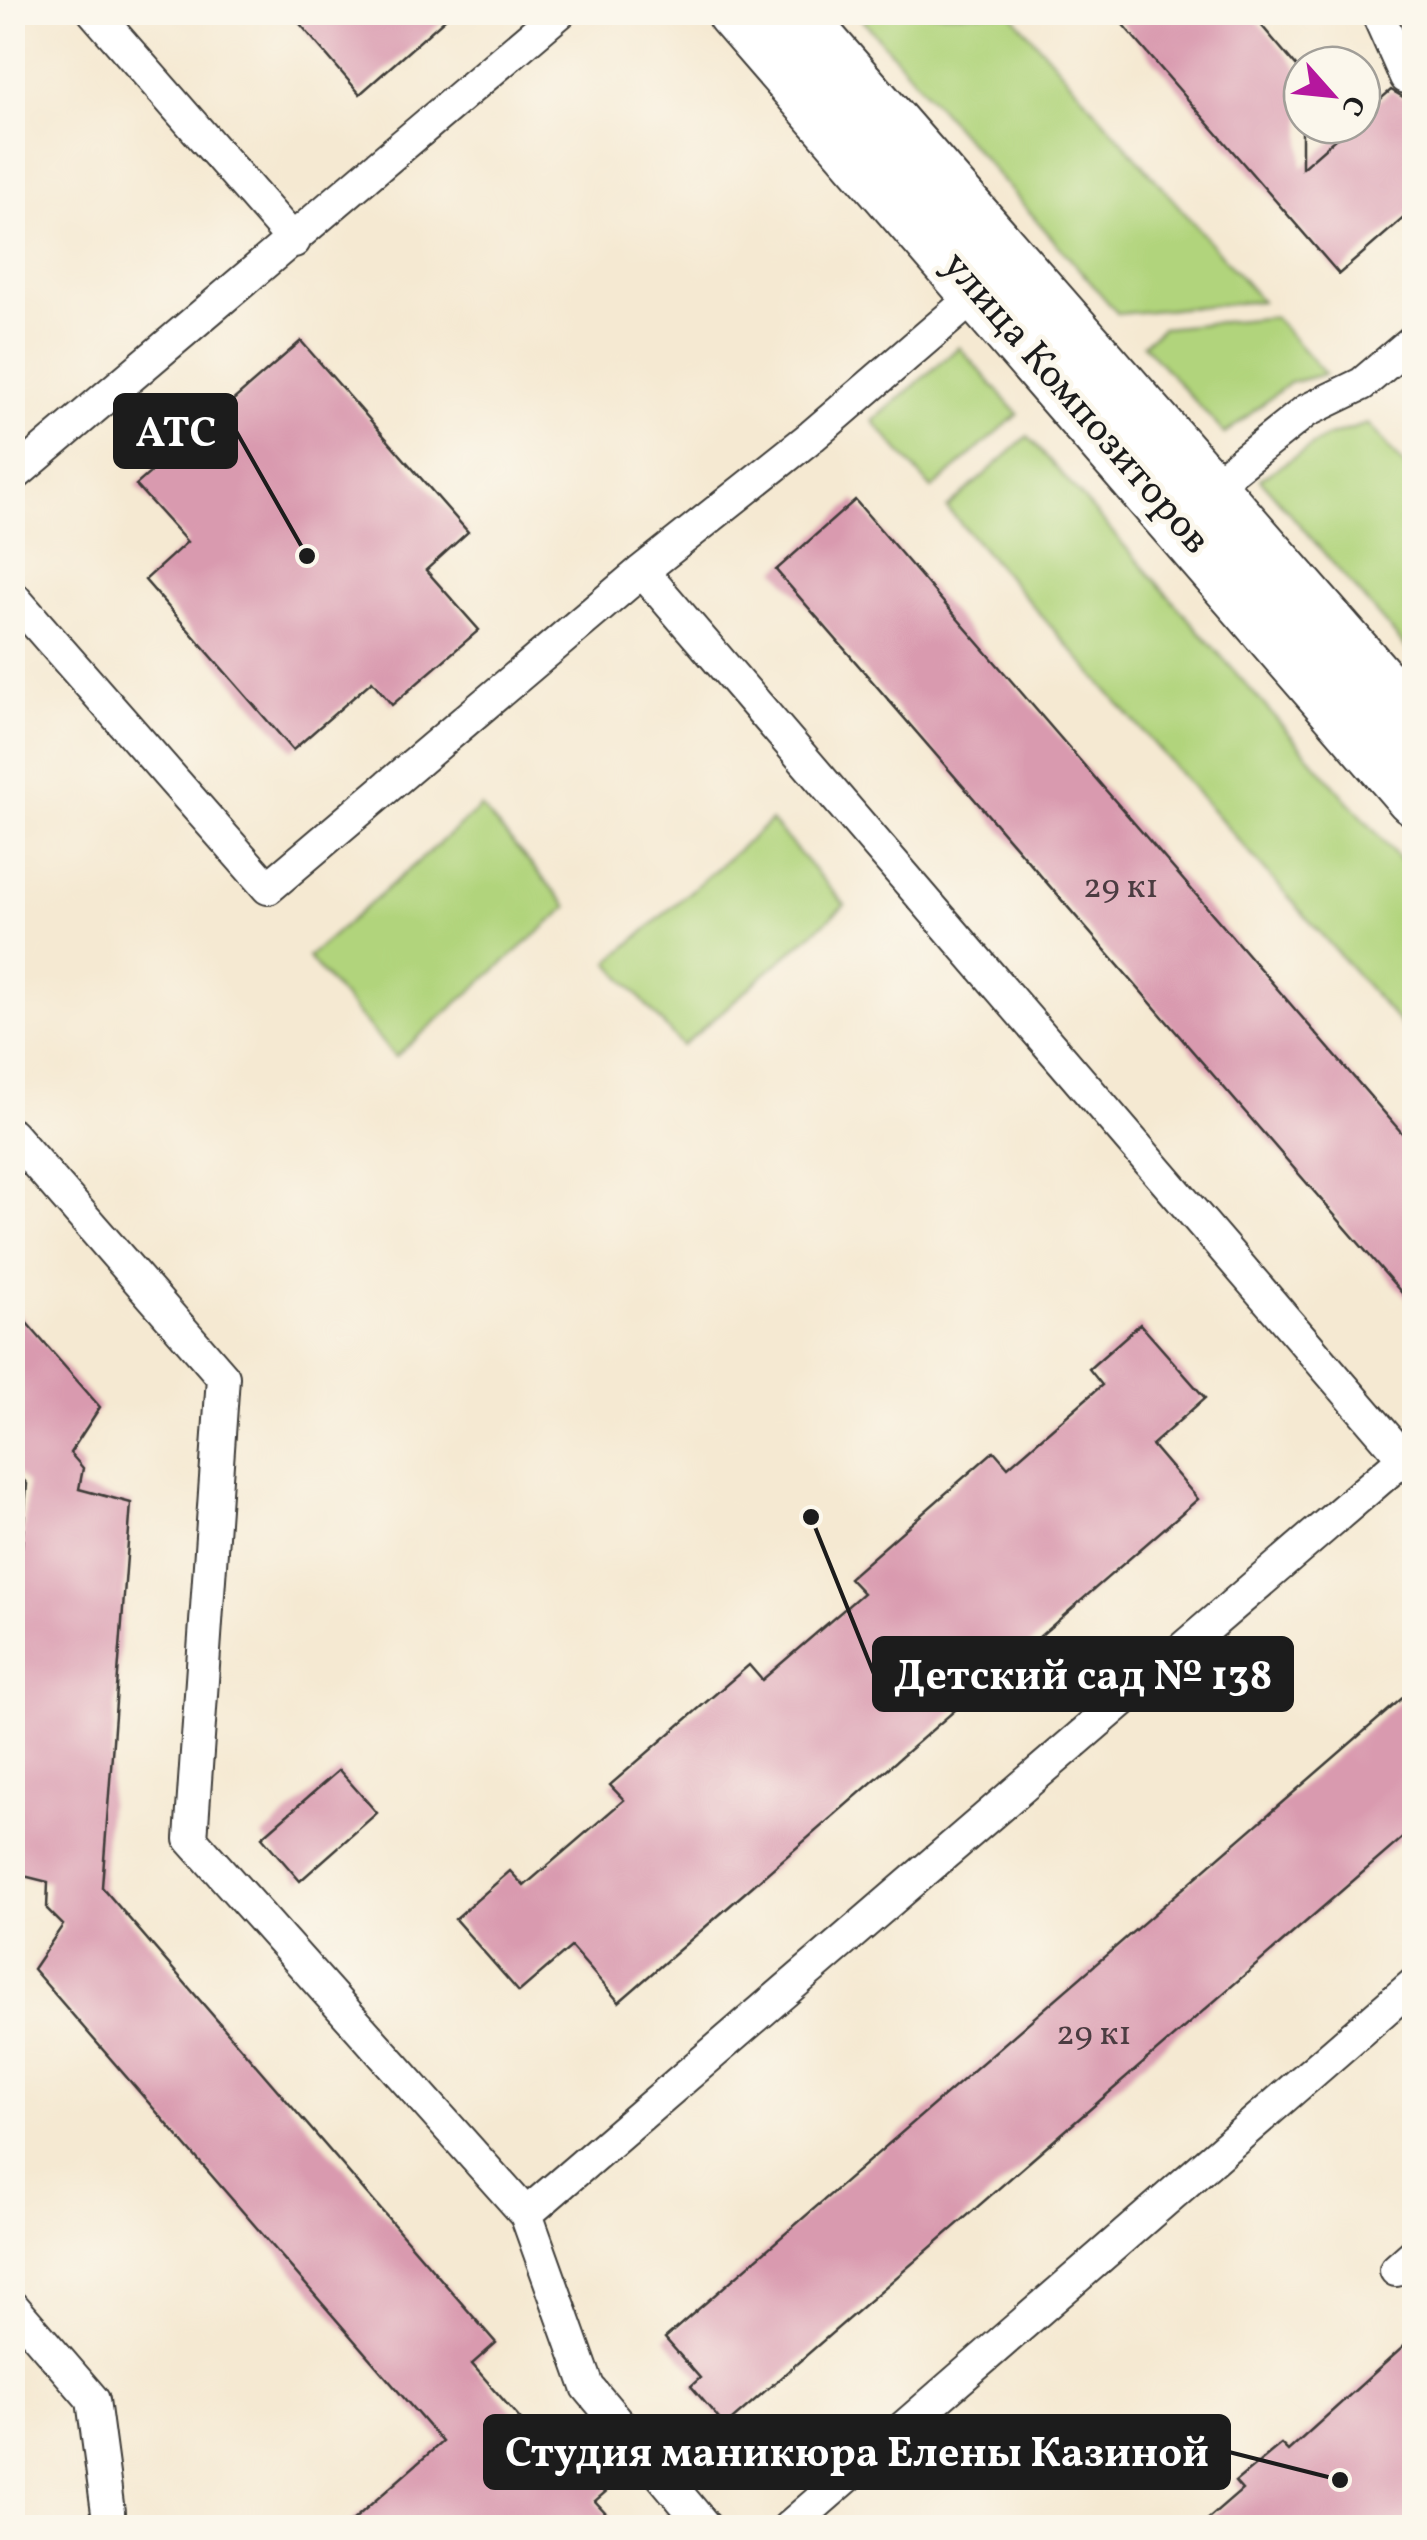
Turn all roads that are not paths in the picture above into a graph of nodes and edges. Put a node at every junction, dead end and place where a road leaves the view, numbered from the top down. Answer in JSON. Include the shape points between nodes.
{"nodes":[{"id":1,"x":94,"y":12,"type":"edge"},
{"id":2,"x":560,"y":12,"type":"edge"},
{"id":3,"x":734,"y":12,"type":"edge"},
{"id":4,"x":794,"y":12,"type":"edge"},
{"id":5,"x":1377,"y":12,"type":"edge"},
{"id":6,"x":1406,"y":77,"type":"dead end"},
{"id":7,"x":294,"y":240,"type":"junction"},
{"id":8,"x":996,"y":278,"type":"junction"},
{"id":9,"x":1414,"y":340,"type":"edge"},
{"id":10,"x":12,"y":477,"type":"edge"},
{"id":11,"x":1191,"y":502,"type":"junction"},
{"id":12,"x":642,"y":571,"type":"junction"},
{"id":13,"x":12,"y":596,"type":"edge"},
{"id":14,"x":1414,"y":723,"type":"edge"},
{"id":15,"x":1414,"y":797,"type":"edge"},
{"id":16,"x":12,"y":1135,"type":"edge"},
{"id":17,"x":1414,"y":1984,"type":"edge"},
{"id":18,"x":526,"y":2214,"type":"junction"},
{"id":19,"x":12,"y":2306,"type":"edge"},
{"id":20,"x":107,"y":2522,"type":"edge"},
{"id":21,"x":706,"y":2528,"type":"edge"},
{"id":22,"x":788,"y":2528,"type":"edge"}],
"edges":[{"from":1,"to":7,"type":"lane"},
{"from":2,"to":7,"type":"lane"},
{"from":3,"to":8,"type":"street","name":"улица Композиторов"},
{"from":4,"to":8,"type":"street","name":"улица Композиторов"},
{"from":5,"to":6,"type":"lane"},
{"from":7,"to":10,"type":"lane"},
{"from":8,"to":11,"type":"street","name":"улица Композиторов"},
{"from":8,"to":12,"type":"lane"},
{"from":9,"to":11,"type":"lane","via":[[1362,384],[1306,411]]},
{"from":11,"to":14,"type":"street","name":"улица Композиторов"},
{"from":11,"to":15,"type":"street","name":"улица Композиторов"},
{"from":12,"to":13,"type":"lane","via":[[268,888]]},
{"from":12,"to":18,"type":"lane","via":[[1404,1458]]},
{"from":16,"to":18,"type":"lane","via":[[223,1377],[192,1839]]},
{"from":17,"to":22,"type":"lane"},
{"from":18,"to":21,"type":"lane","via":[[588,2387]]},
{"from":19,"to":20,"type":"lane","via":[[93,2400]]}]}
